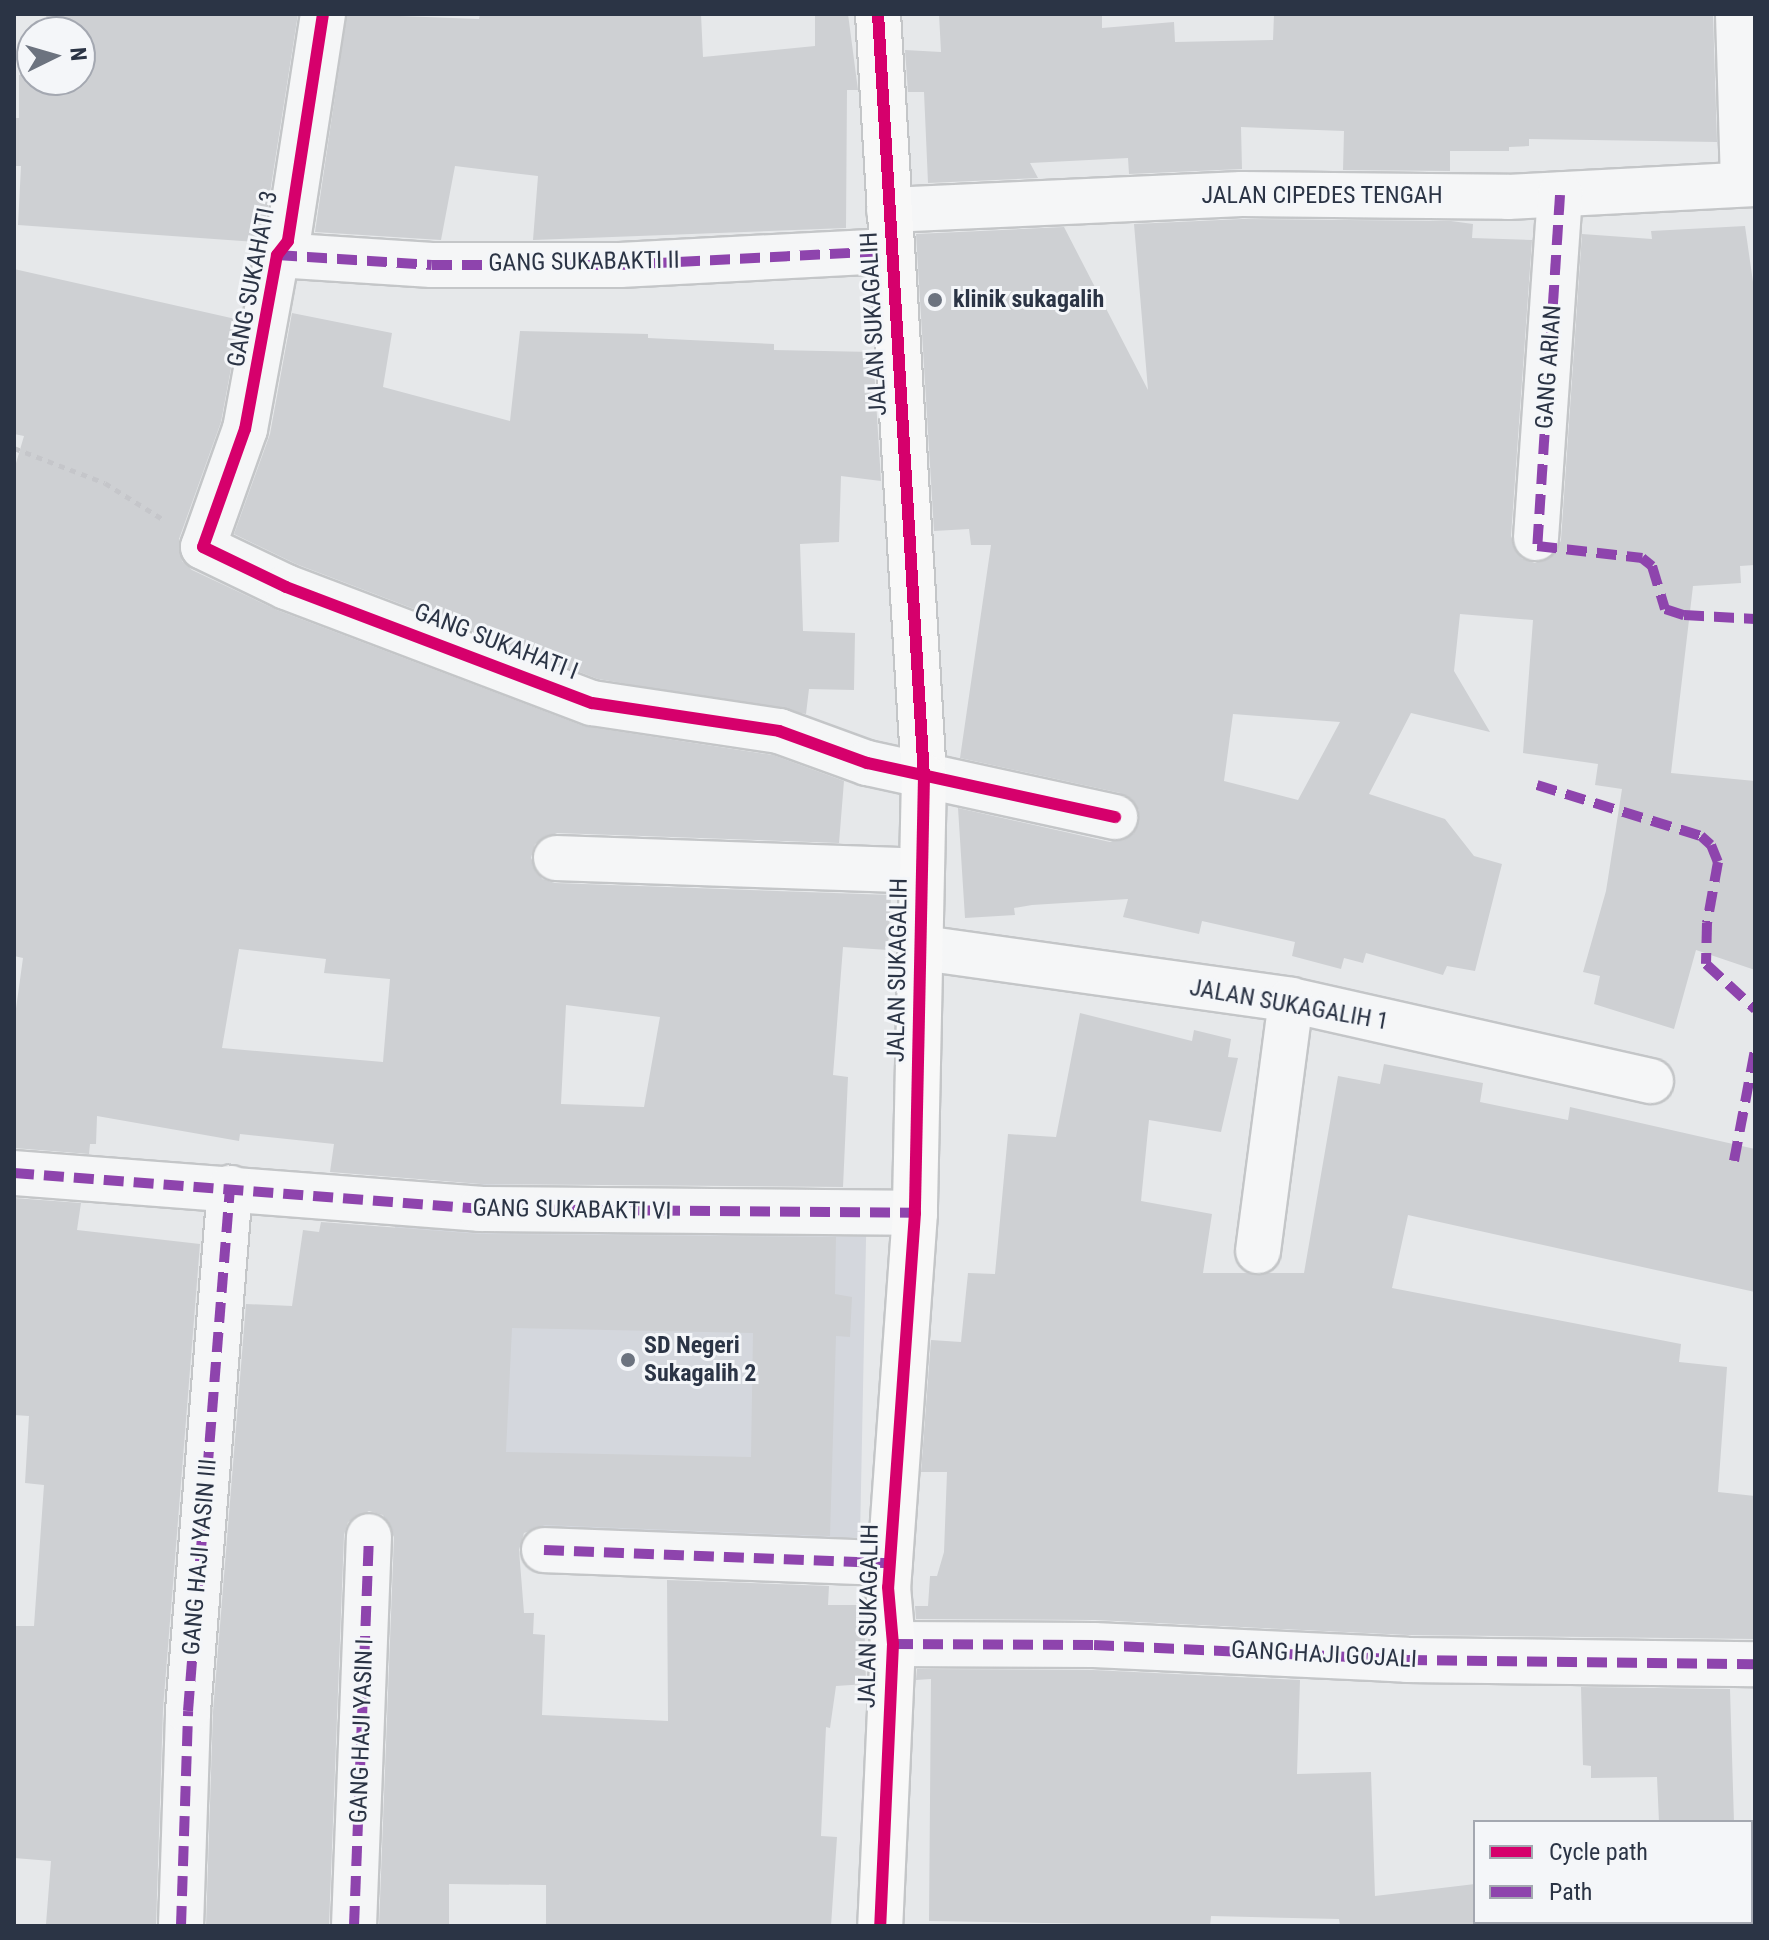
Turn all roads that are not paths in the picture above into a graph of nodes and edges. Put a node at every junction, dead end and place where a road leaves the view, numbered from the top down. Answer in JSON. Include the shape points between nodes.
{"nodes":[{"id":1,"x":323,"y":14,"type":"edge"},
{"id":2,"x":878,"y":14,"type":"edge"},
{"id":3,"x":1738,"y":14,"type":"edge"},
{"id":4,"x":1749,"y":184,"type":"edge"},
{"id":5,"x":1560,"y":195,"type":"junction"},
{"id":6,"x":890,"y":231,"type":"junction"},
{"id":7,"x":277,"y":255,"type":"junction"},
{"id":8,"x":1536,"y":538,"type":"dead end"},
{"id":9,"x":203,"y":547,"type":"joint"},
{"id":10,"x":924,"y":776,"type":"junction"},
{"id":11,"x":1115,"y":817,"type":"dead end"},
{"id":12,"x":556,"y":858,"type":"dead end"},
{"id":13,"x":921,"y":871,"type":"junction"},
{"id":14,"x":923,"y":948,"type":"junction"},
{"id":15,"x":1291,"y":1000,"type":"junction"},
{"id":16,"x":1651,"y":1081,"type":"dead end"},
{"id":17,"x":14,"y":1173,"type":"edge"},
{"id":18,"x":230,"y":1188,"type":"junction"},
{"id":19,"x":915,"y":1213,"type":"junction"},
{"id":20,"x":1258,"y":1251,"type":"dead end"},
{"id":21,"x":369,"y":1536,"type":"dead end"},
{"id":22,"x":544,"y":1550,"type":"dead end"},
{"id":23,"x":890,"y":1563,"type":"junction"},
{"id":24,"x":893,"y":1644,"type":"junction"},
{"id":25,"x":1755,"y":1664,"type":"edge"},
{"id":26,"x":181,"y":1926,"type":"edge"},
{"id":27,"x":354,"y":1926,"type":"edge"},
{"id":28,"x":880,"y":1926,"type":"edge"}],
"edges":[{"from":1,"to":7,"type":"street","name":"GANG SUKAHATI 3","via":[[288,241]]},
{"from":2,"to":6,"type":"street","name":"JALAN SUKAGALIH"},
{"from":3,"to":4,"type":"street"},
{"from":4,"to":5,"type":"street","name":"JALAN CIPEDES TENGAH"},
{"from":5,"to":6,"type":"street","name":"JALAN CIPEDES TENGAH","via":[[1242,194]]},
{"from":5,"to":8,"type":"street","name":"GANG ARIAN"},
{"from":6,"to":7,"type":"street","name":"GANG SUKABAKTI II","via":[[620,265],[432,265]]},
{"from":6,"to":10,"type":"street","name":"JALAN SUKAGALIH"},
{"from":7,"to":9,"type":"street","name":"GANG SUKAHATI 3","via":[[245,429]]},
{"from":9,"to":10,"type":"street","name":"GANG SUKAHATI I","via":[[286,587],[592,703],[779,731],[834,753]]},
{"from":10,"to":11,"type":"street","name":"GANG SUKAHATI I"},
{"from":10,"to":13,"type":"street","name":"JALAN SUKAGALIH"},
{"from":12,"to":13,"type":"street"},
{"from":13,"to":14,"type":"street","name":"JALAN SUKAGALIH"},
{"from":14,"to":15,"type":"street","name":"JALAN SUKAGALIH 1"},
{"from":14,"to":19,"type":"street","name":"JALAN SUKAGALIH"},
{"from":15,"to":16,"type":"street","name":"JALAN SUKAGALIH 1"},
{"from":15,"to":20,"type":"street"},
{"from":17,"to":18,"type":"street","name":"GANG SUKABAKTI VI"},
{"from":18,"to":19,"type":"street","name":"GANG SUKABAKTI VI","via":[[480,1209]]},
{"from":18,"to":26,"type":"street","name":"GANG HAJI YASIN III","via":[[188,1711]]},
{"from":19,"to":23,"type":"street","name":"JALAN SUKAGALIH"},
{"from":21,"to":27,"type":"street","name":"GANG HAJI YASIN I"},
{"from":22,"to":23,"type":"street"},
{"from":23,"to":24,"type":"street","name":"JALAN SUKAGALIH"},
{"from":24,"to":25,"type":"street","name":"GANG HAJI GOJALI","via":[[1081,1645],[1407,1660]]},
{"from":24,"to":28,"type":"street","name":"JALAN SUKAGALIH"}]}
